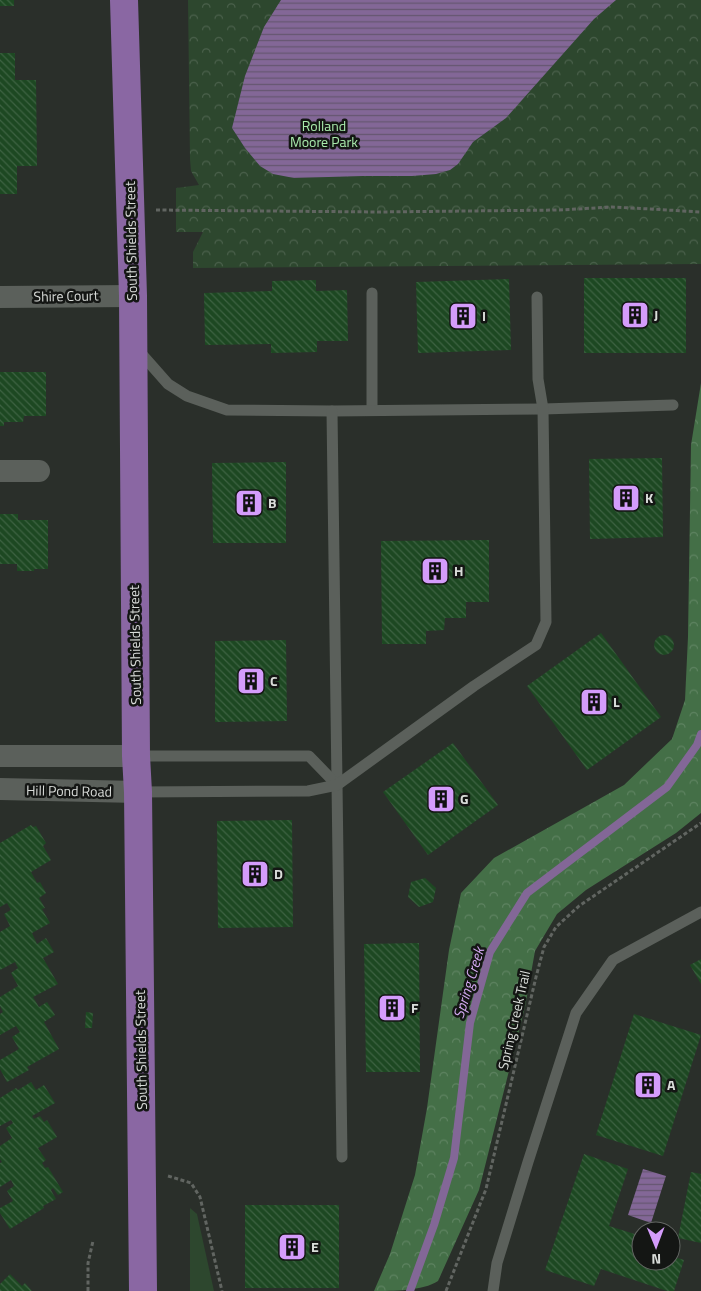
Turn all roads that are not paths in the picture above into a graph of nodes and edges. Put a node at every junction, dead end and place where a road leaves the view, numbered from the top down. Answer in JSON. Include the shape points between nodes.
{"nodes":[{"id":1,"x":124,"y":0,"type":"edge"},
{"id":2,"x":372,"y":293,"type":"dead end"},
{"id":3,"x":133,"y":296,"type":"junction"},
{"id":4,"x":0,"y":297,"type":"edge"},
{"id":5,"x":537,"y":297,"type":"dead end"},
{"id":6,"x":132,"y":344,"type":"junction"},
{"id":7,"x":673,"y":405,"type":"dead end"},
{"id":8,"x":543,"y":409,"type":"junction"},
{"id":9,"x":372,"y":410,"type":"junction"},
{"id":10,"x":332,"y":411,"type":"junction"},
{"id":11,"x":0,"y":471,"type":"edge"},
{"id":12,"x":39,"y":471,"type":"dead end"},
{"id":13,"x":0,"y":756,"type":"edge"},
{"id":14,"x":136,"y":756,"type":"junction"},
{"id":15,"x":337,"y":785,"type":"junction"},
{"id":16,"x":0,"y":789,"type":"edge"},
{"id":17,"x":138,"y":792,"type":"junction"},
{"id":18,"x":701,"y":912,"type":"edge"},
{"id":19,"x":342,"y":1157,"type":"dead end"},
{"id":20,"x":143,"y":1291,"type":"edge"},
{"id":21,"x":493,"y":1291,"type":"edge"}],
"edges":[{"from":1,"to":3,"type":"main road","name":"South Shields Street"},
{"from":2,"to":9,"type":"lane"},
{"from":3,"to":4,"type":"street","name":"Shire Court"},
{"from":3,"to":6,"type":"main road","name":"South Shields Street"},
{"from":5,"to":8,"type":"lane","via":[[538,379]]},
{"from":6,"to":10,"type":"lane","via":[[168,384],[187,396],[227,410]]},
{"from":6,"to":14,"type":"main road","name":"South Shields Street"},
{"from":7,"to":8,"type":"lane"},
{"from":8,"to":9,"type":"lane"},
{"from":8,"to":15,"type":"lane","via":[[546,622],[536,645]]},
{"from":9,"to":10,"type":"lane"},
{"from":10,"to":15,"type":"lane"},
{"from":11,"to":12,"type":"street"},
{"from":13,"to":14,"type":"street"},
{"from":14,"to":15,"type":"lane","via":[[309,756]]},
{"from":14,"to":17,"type":"main road","name":"South Shields Street"},
{"from":15,"to":17,"type":"lane","via":[[308,791]]},
{"from":15,"to":19,"type":"lane"},
{"from":16,"to":17,"type":"street","name":"Hill Pond Road"},
{"from":17,"to":20,"type":"main road","name":"South Shields Street"},
{"from":18,"to":21,"type":"lane","via":[[613,960],[576,1013],[497,1263]]}]}
